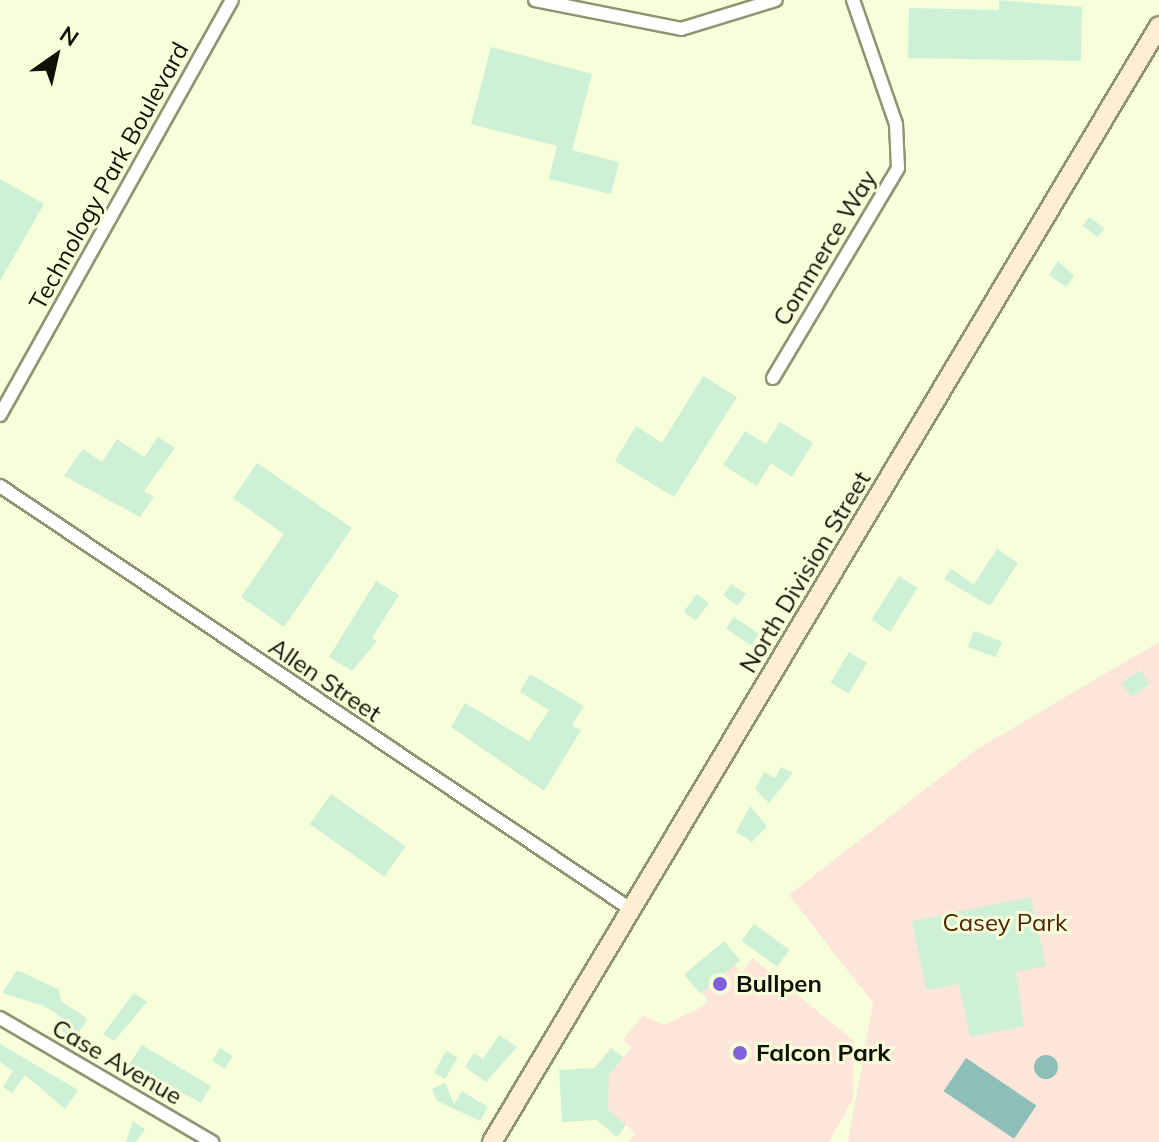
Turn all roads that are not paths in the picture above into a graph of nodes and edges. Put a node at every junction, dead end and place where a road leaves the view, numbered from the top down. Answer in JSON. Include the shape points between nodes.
{"nodes":[{"id":1,"x":232,"y":0,"type":"edge"},
{"id":2,"x":535,"y":0,"type":"edge"},
{"id":3,"x":776,"y":0,"type":"edge"},
{"id":4,"x":853,"y":0,"type":"edge"},
{"id":5,"x":1159,"y":26,"type":"edge"},
{"id":6,"x":773,"y":378,"type":"dead end"},
{"id":7,"x":0,"y":415,"type":"edge"},
{"id":8,"x":0,"y":486,"type":"edge"},
{"id":9,"x":629,"y":908,"type":"junction"},
{"id":10,"x":0,"y":1018,"type":"edge"},
{"id":11,"x":212,"y":1142,"type":"edge"},
{"id":12,"x":492,"y":1142,"type":"edge"}],
"edges":[{"from":1,"to":7,"type":"street","name":"Technology Park Boulevard"},
{"from":2,"to":3,"type":"street","via":[[681,29]]},
{"from":4,"to":6,"type":"street","name":"Commerce Way","via":[[896,124],[898,168]]},
{"from":5,"to":9,"type":"street","name":"North Division Street"},
{"from":8,"to":9,"type":"street","name":"Allen Street"},
{"from":9,"to":12,"type":"street","name":"North Division Street"},
{"from":10,"to":11,"type":"street","name":"Case Avenue"}]}
